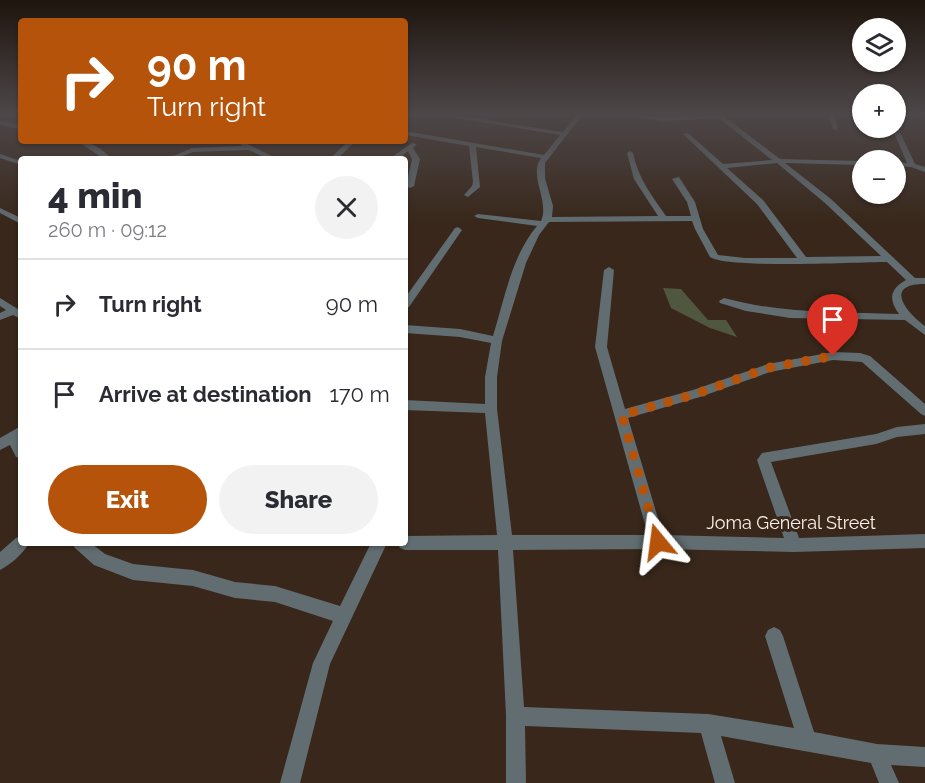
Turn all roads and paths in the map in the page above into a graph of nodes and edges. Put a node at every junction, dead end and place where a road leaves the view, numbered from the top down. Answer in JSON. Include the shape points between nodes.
{"nodes":[{"id":1,"x":411,"y":151,"type":"edge"},
{"id":2,"x":472,"y":151,"type":"edge"},
{"id":3,"x":509,"y":151,"type":"edge"},
{"id":4,"x":551,"y":151,"type":"edge"},
{"id":5,"x":705,"y":151,"type":"edge"},
{"id":6,"x":766,"y":151,"type":"edge"},
{"id":7,"x":905,"y":151,"type":"edge"},
{"id":8,"x":630,"y":153,"type":"dead end"},
{"id":9,"x":0,"y":156,"type":"edge"},
{"id":10,"x":545,"y":157,"type":"junction"},
{"id":11,"x":780,"y":161,"type":"junction"},
{"id":12,"x":18,"y":162,"type":"edge"},
{"id":13,"x":852,"y":163,"type":"edge"},
{"id":14,"x":906,"y":165,"type":"edge"},
{"id":15,"x":912,"y":165,"type":"junction"},
{"id":16,"x":722,"y":166,"type":"junction"},
{"id":17,"x":925,"y":170,"type":"edge"},
{"id":18,"x":676,"y":179,"type":"dead end"},
{"id":19,"x":410,"y":186,"type":"dead end"},
{"id":20,"x":468,"y":195,"type":"dead end"},
{"id":21,"x":0,"y":210,"type":"edge"},
{"id":22,"x":478,"y":216,"type":"dead end"},
{"id":23,"x":663,"y":217,"type":"junction"},
{"id":24,"x":695,"y":218,"type":"junction"},
{"id":25,"x":18,"y":219,"type":"edge"},
{"id":26,"x":545,"y":222,"type":"junction"},
{"id":27,"x":458,"y":230,"type":"dead end"},
{"id":28,"x":891,"y":259,"type":"junction"},
{"id":29,"x":803,"y":260,"type":"junction"},
{"id":30,"x":609,"y":270,"type":"dead end"},
{"id":31,"x":912,"y":281,"type":"junction"},
{"id":32,"x":925,"y":281,"type":"edge"},
{"id":33,"x":0,"y":301,"type":"edge"},
{"id":34,"x":408,"y":301,"type":"edge"},
{"id":35,"x":724,"y":302,"type":"dead end"},
{"id":36,"x":18,"y":313,"type":"edge"},
{"id":37,"x":904,"y":317,"type":"junction"},
{"id":38,"x":0,"y":318,"type":"edge"},
{"id":39,"x":408,"y":329,"type":"edge"},
{"id":40,"x":925,"y":332,"type":"edge"},
{"id":41,"x":497,"y":341,"type":"junction"},
{"id":42,"x":408,"y":405,"type":"edge"},
{"id":43,"x":491,"y":409,"type":"junction"},
{"id":44,"x":925,"y":411,"type":"edge"},
{"id":45,"x":622,"y":415,"type":"junction"},
{"id":46,"x":925,"y":429,"type":"edge"},
{"id":47,"x":925,"y":541,"type":"edge"},
{"id":48,"x":658,"y":542,"type":"junction"},
{"id":49,"x":408,"y":543,"type":"edge"},
{"id":50,"x":505,"y":544,"type":"junction"},
{"id":51,"x":794,"y":545,"type":"junction"},
{"id":52,"x":18,"y":546,"type":"edge"},
{"id":53,"x":84,"y":546,"type":"edge"},
{"id":54,"x":378,"y":546,"type":"edge"},
{"id":55,"x":0,"y":562,"type":"edge"},
{"id":56,"x":344,"y":616,"type":"junction"},
{"id":57,"x":774,"y":636,"type":"dead end"},
{"id":58,"x":515,"y":716,"type":"junction"},
{"id":59,"x":708,"y":724,"type":"junction"},
{"id":60,"x":807,"y":740,"type":"junction"},
{"id":61,"x":877,"y":754,"type":"junction"},
{"id":62,"x":925,"y":757,"type":"edge"},
{"id":63,"x":290,"y":783,"type":"edge"},
{"id":64,"x":516,"y":783,"type":"edge"},
{"id":65,"x":725,"y":783,"type":"edge"},
{"id":66,"x":889,"y":783,"type":"edge"}],
"edges":[{"from":1,"to":19,"type":"street","via":[[416,159]]},
{"from":2,"to":20,"type":"street","via":[[477,177],[476,187]]},
{"from":3,"to":10,"type":"street"},
{"from":4,"to":10,"type":"street"},
{"from":5,"to":16,"type":"street"},
{"from":6,"to":11,"type":"street"},
{"from":7,"to":15,"type":"street"},
{"from":8,"to":23,"type":"street","via":[[631,165]]},
{"from":9,"to":12,"type":"street"},
{"from":10,"to":26,"type":"street","via":[[540,169],[549,206]]},
{"from":11,"to":13,"type":"street"},
{"from":11,"to":16,"type":"street"},
{"from":11,"to":28,"type":"street"},
{"from":14,"to":15,"type":"street"},
{"from":15,"to":17,"type":"street"},
{"from":16,"to":29,"type":"street","via":[[760,202]]},
{"from":18,"to":24,"type":"street","via":[[691,202]]},
{"from":21,"to":25,"type":"street"},
{"from":22,"to":26,"type":"street"},
{"from":23,"to":24,"type":"street"},
{"from":23,"to":26,"type":"street"},
{"from":24,"to":29,"type":"street","via":[[715,257]]},
{"from":26,"to":41,"type":"street","via":[[521,263]]},
{"from":27,"to":34,"type":"street"},
{"from":28,"to":29,"type":"street"},
{"from":28,"to":31,"type":"street"},
{"from":30,"to":45,"type":"street","via":[[602,347]]},
{"from":31,"to":32,"type":"street"},
{"from":31,"to":37,"type":"street","via":[[896,292],[895,299]]},
{"from":33,"to":36,"type":"street"},
{"from":35,"to":37,"type":"street","via":[[774,312]]},
{"from":36,"to":38,"type":"street"},
{"from":37,"to":40,"type":"street"},
{"from":39,"to":41,"type":"street"},
{"from":41,"to":43,"type":"street"},
{"from":42,"to":43,"type":"street"},
{"from":43,"to":50,"type":"street"},
{"from":44,"to":45,"type":"street","via":[[866,359],[833,356],[768,368]]},
{"from":45,"to":48,"type":"street"},
{"from":46,"to":51,"type":"street","via":[[767,457],[764,460]]},
{"from":47,"to":51,"type":"street","name":"Joma General Street"},
{"from":48,"to":50,"type":"street","name":"Joma General Street"},
{"from":48,"to":51,"type":"street","name":"Joma General Street"},
{"from":49,"to":50,"type":"street","name":"Joma General Street"},
{"from":50,"to":58,"type":"street"},
{"from":52,"to":55,"type":"street"},
{"from":53,"to":56,"type":"street","via":[[100,560],[133,572],[193,578],[235,590],[274,594]]},
{"from":54,"to":56,"type":"street"},
{"from":56,"to":63,"type":"street","via":[[322,663]]},
{"from":57,"to":60,"type":"street"},
{"from":58,"to":59,"type":"street"},
{"from":58,"to":64,"type":"street"},
{"from":59,"to":60,"type":"street"},
{"from":59,"to":65,"type":"street"},
{"from":60,"to":61,"type":"street"},
{"from":61,"to":62,"type":"street"},
{"from":61,"to":66,"type":"street"}]}
